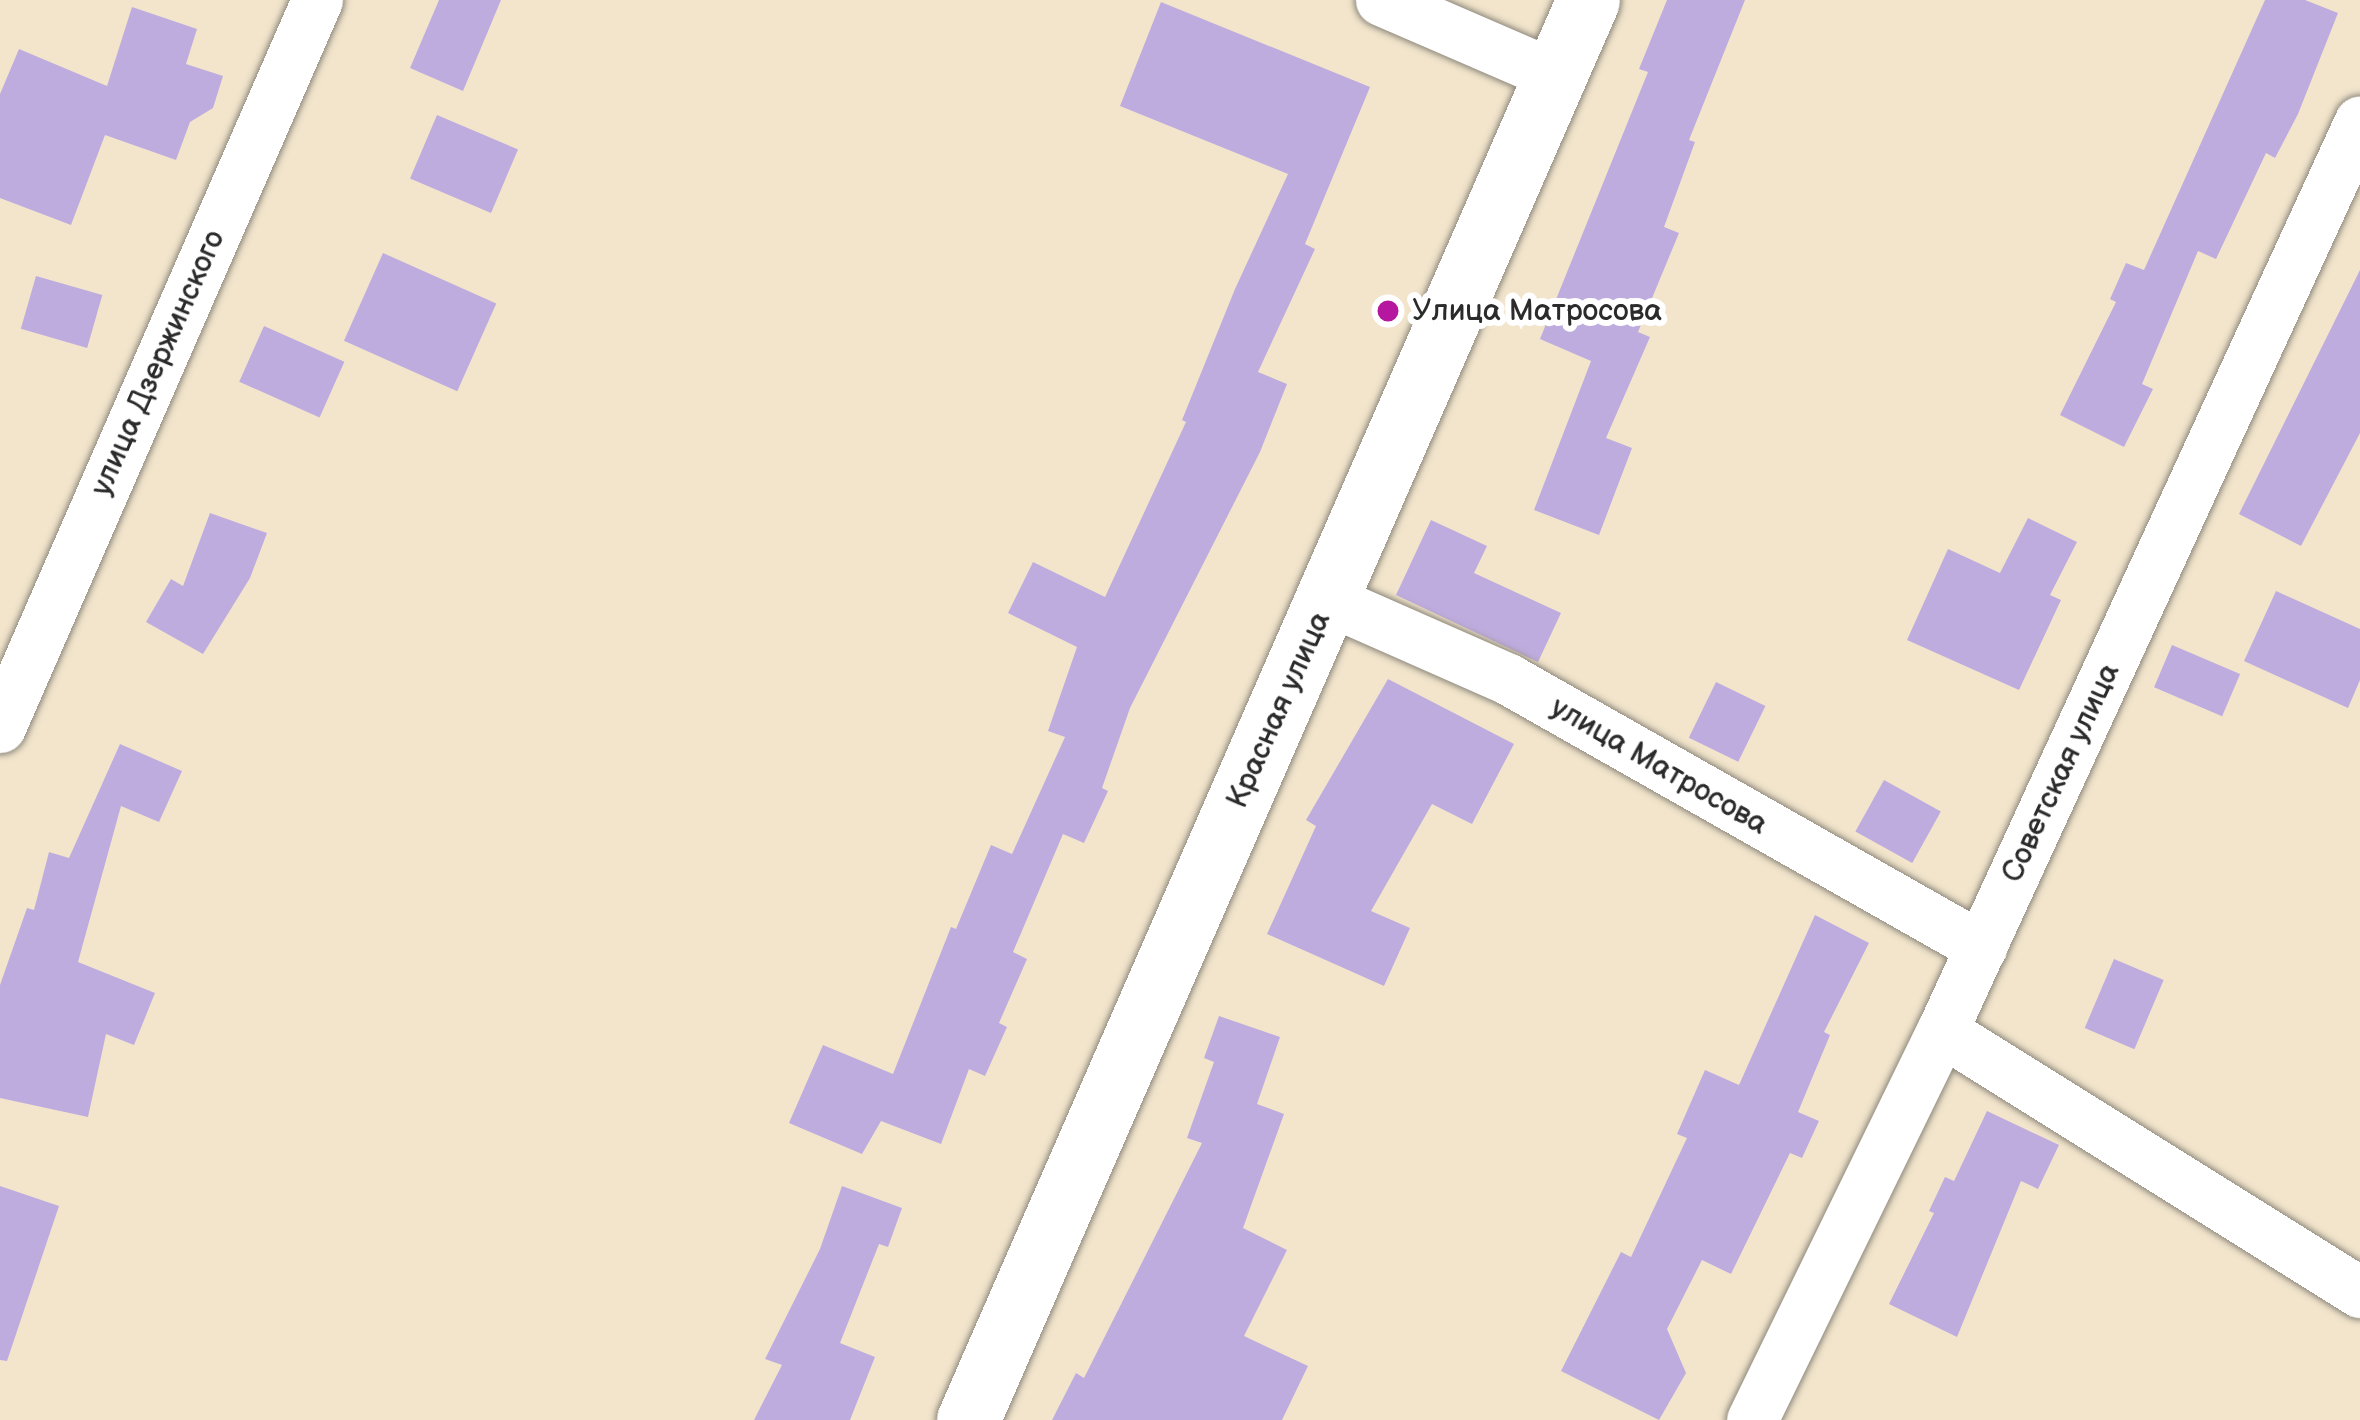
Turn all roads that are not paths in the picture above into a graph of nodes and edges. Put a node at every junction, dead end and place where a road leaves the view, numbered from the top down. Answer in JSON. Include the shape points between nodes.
{"nodes":[{"id":1,"x":317,"y":0,"type":"edge"},
{"id":2,"x":1381,"y":0,"type":"edge"},
{"id":3,"x":1588,"y":0,"type":"edge"},
{"id":4,"x":1557,"y":76,"type":"junction"},
{"id":5,"x":2360,"y":121,"type":"edge"},
{"id":6,"x":1329,"y":600,"type":"junction"},
{"id":7,"x":0,"y":727,"type":"edge"},
{"id":8,"x":1981,"y":947,"type":"junction"},
{"id":9,"x":1942,"y":1030,"type":"junction"},
{"id":10,"x":2360,"y":1292,"type":"edge"},
{"id":11,"x":968,"y":1420,"type":"edge"},
{"id":12,"x":1752,"y":1420,"type":"edge"}],
"edges":[{"from":1,"to":7,"type":"street","name":"улица Дзержинского"},
{"from":2,"to":4,"type":"street"},
{"from":3,"to":4,"type":"street","name":"Красная улица"},
{"from":4,"to":6,"type":"street","name":"Красная улица"},
{"from":5,"to":8,"type":"street","name":"Советская улица"},
{"from":6,"to":8,"type":"street","name":"улица Матросова","via":[[1508,679]]},
{"from":6,"to":11,"type":"street","name":"Красная улица"},
{"from":8,"to":9,"type":"street","name":"Советская улица"},
{"from":9,"to":10,"type":"street"},
{"from":9,"to":12,"type":"street","name":"Советская улица"}]}
